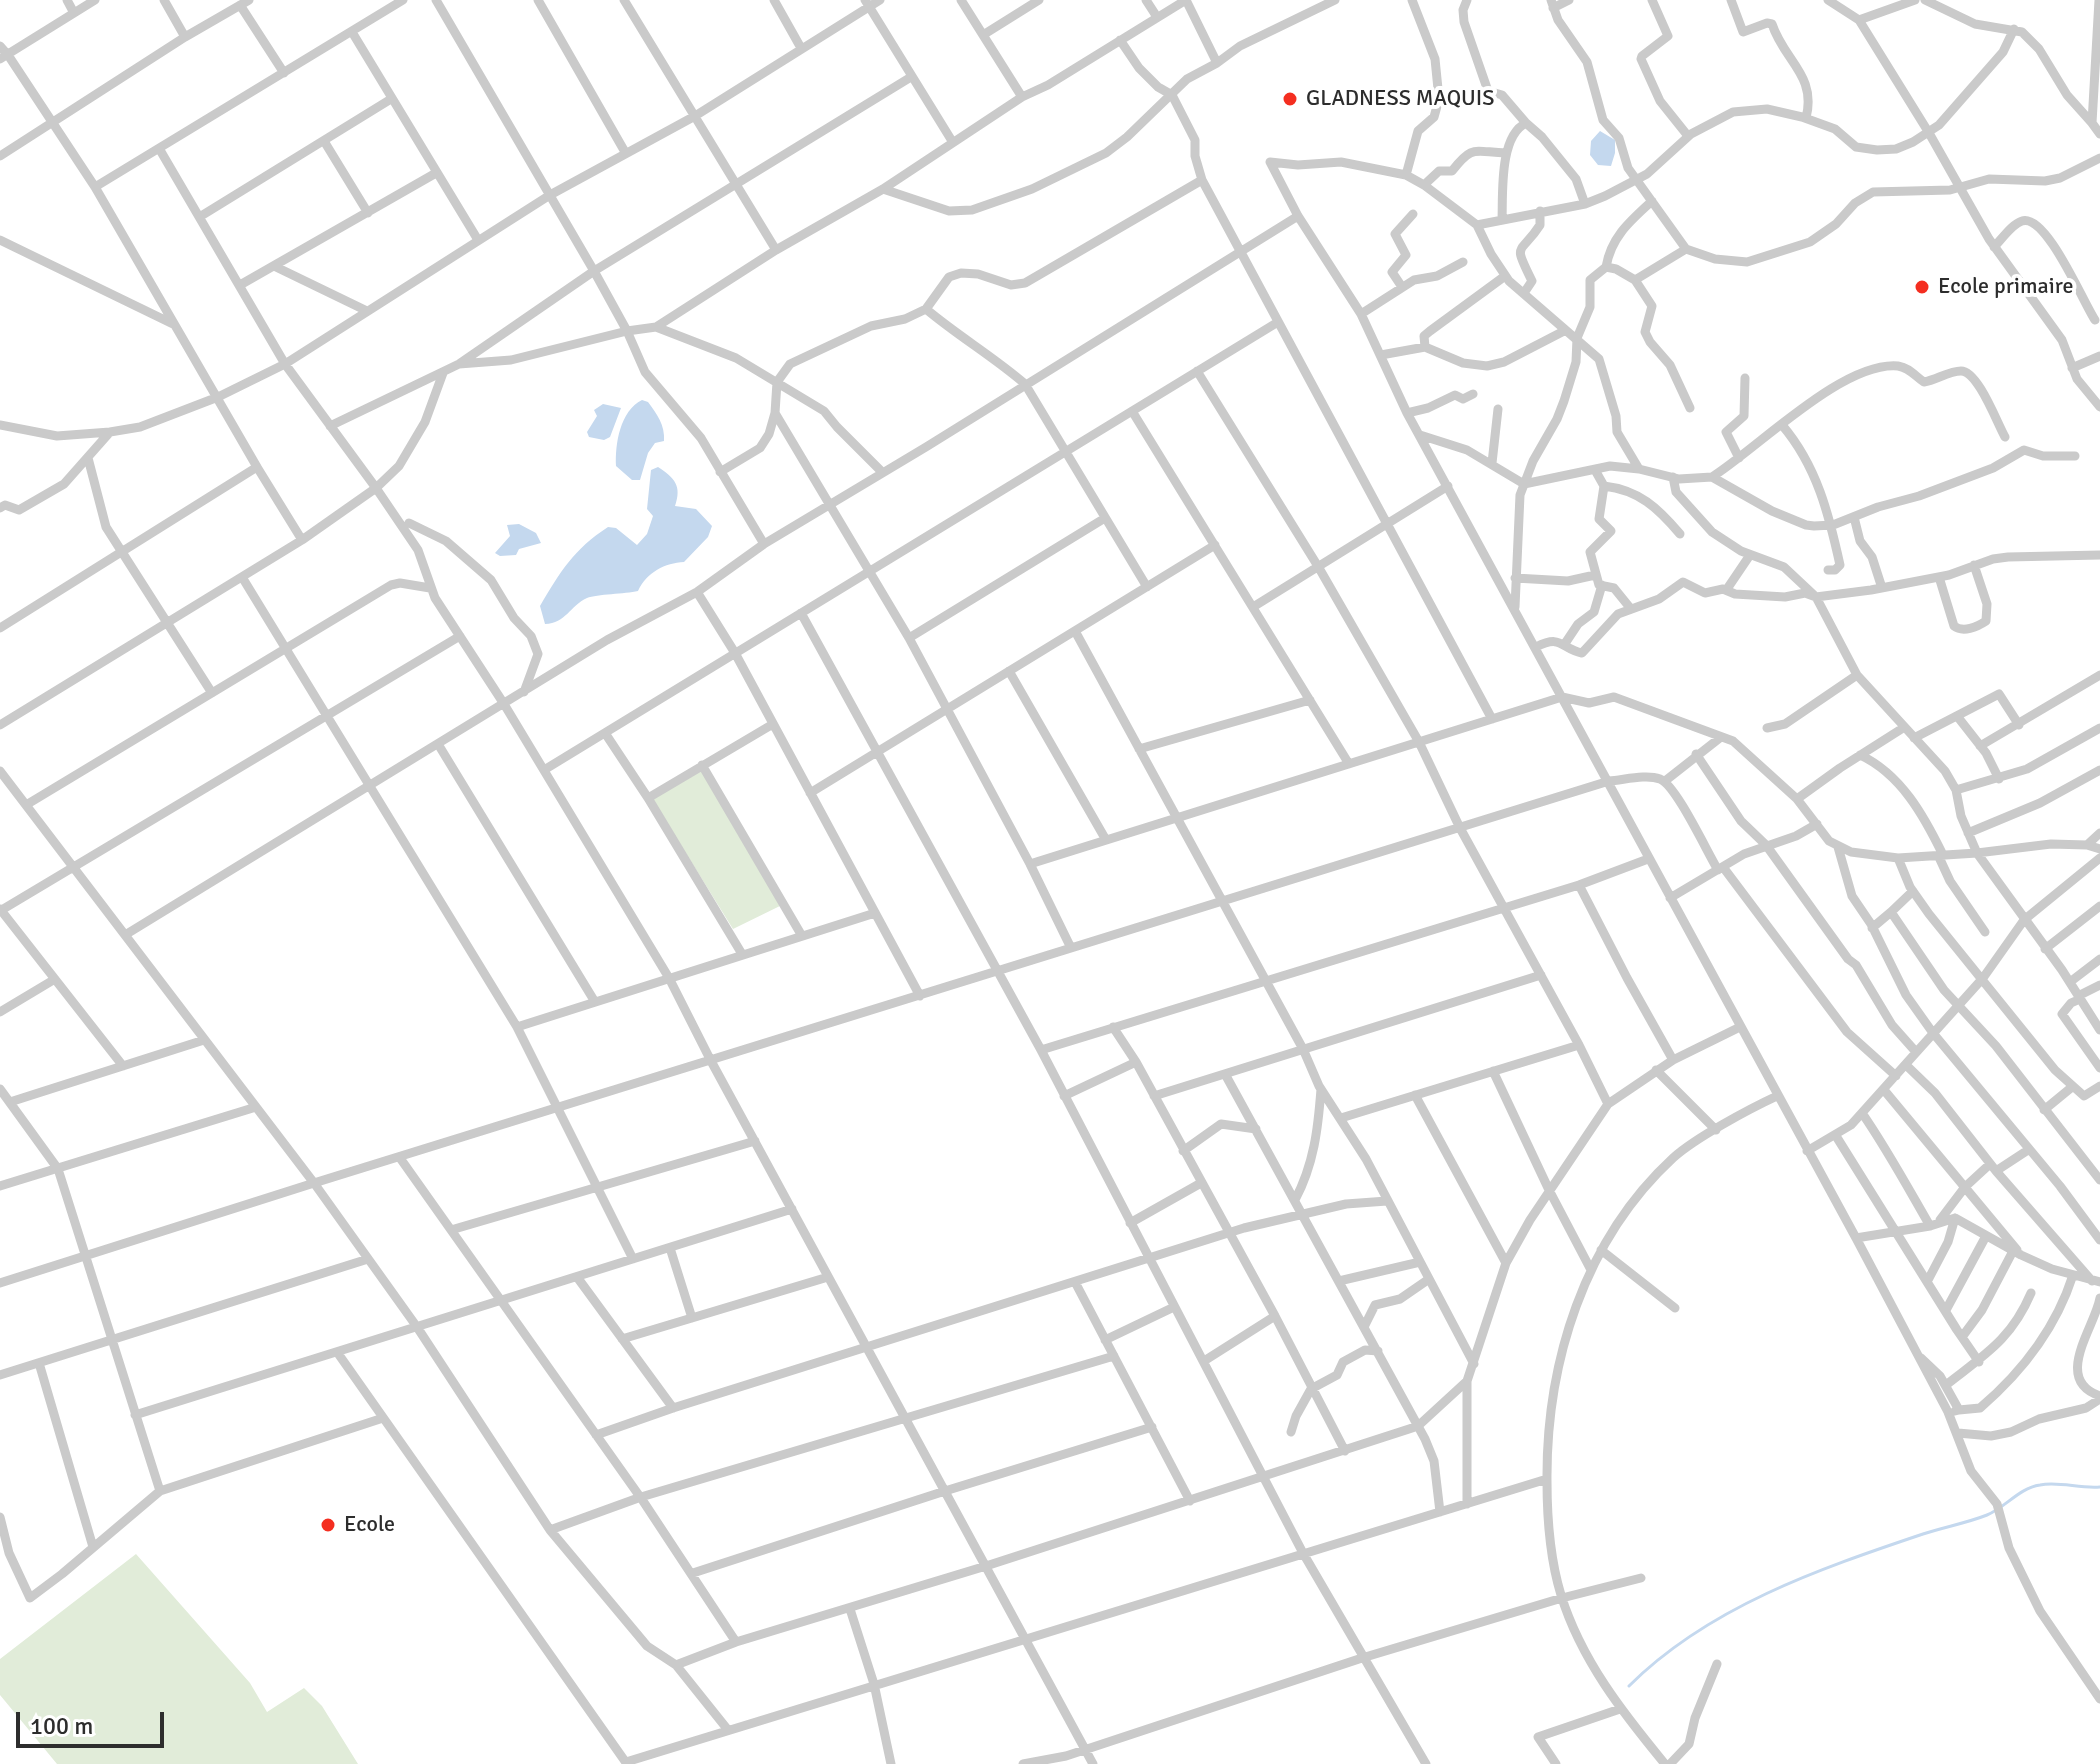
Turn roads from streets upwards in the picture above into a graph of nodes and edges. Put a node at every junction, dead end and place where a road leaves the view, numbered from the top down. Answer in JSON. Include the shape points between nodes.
{"nodes":[{"id":1,"x":67,"y":0,"type":"edge"},
{"id":2,"x":95,"y":0,"type":"edge"},
{"id":3,"x":164,"y":0,"type":"edge"},
{"id":4,"x":403,"y":0,"type":"edge"},
{"id":5,"x":436,"y":0,"type":"edge"},
{"id":6,"x":624,"y":0,"type":"edge"},
{"id":7,"x":774,"y":0,"type":"edge"},
{"id":8,"x":880,"y":0,"type":"edge"},
{"id":9,"x":961,"y":0,"type":"edge"},
{"id":10,"x":1039,"y":0,"type":"edge"},
{"id":11,"x":1146,"y":0,"type":"edge"},
{"id":12,"x":1186,"y":0,"type":"edge"},
{"id":13,"x":1335,"y":0,"type":"edge"},
{"id":14,"x":1412,"y":0,"type":"edge"},
{"id":15,"x":1467,"y":0,"type":"edge"},
{"id":16,"x":1569,"y":0,"type":"edge"},
{"id":17,"x":1652,"y":0,"type":"edge"},
{"id":18,"x":1731,"y":0,"type":"edge"},
{"id":19,"x":1828,"y":0,"type":"edge"},
{"id":20,"x":1915,"y":0,"type":"edge"},
{"id":21,"x":1925,"y":0,"type":"edge"},
{"id":22,"x":2099,"y":0,"type":"edge"},
{"id":23,"x":543,"y":2,"type":"edge"},
{"id":24,"x":245,"y":3,"type":"edge"},
{"id":25,"x":867,"y":3,"type":"edge"},
{"id":26,"x":1552,"y":4,"type":"edge"},
{"id":27,"x":74,"y":13,"type":"junction"},
{"id":28,"x":1157,"y":17,"type":"junction"},
{"id":29,"x":1859,"y":20,"type":"junction"},
{"id":30,"x":2014,"y":29,"type":"junction"},
{"id":31,"x":352,"y":32,"type":"junction"},
{"id":32,"x":983,"y":35,"type":"junction"},
{"id":33,"x":185,"y":37,"type":"junction"},
{"id":34,"x":1120,"y":40,"type":"junction"},
{"id":35,"x":0,"y":46,"type":"edge"},
{"id":36,"x":801,"y":48,"type":"junction"},
{"id":37,"x":4,"y":57,"type":"edge"},
{"id":38,"x":1217,"y":63,"type":"junction"},
{"id":39,"x":284,"y":73,"type":"junction"},
{"id":40,"x":911,"y":77,"type":"junction"},
{"id":41,"x":1172,"y":95,"type":"junction"},
{"id":42,"x":1022,"y":97,"type":"junction"},
{"id":43,"x":391,"y":99,"type":"junction"},
{"id":44,"x":695,"y":116,"type":"junction"},
{"id":45,"x":1806,"y":118,"type":"junction"},
{"id":46,"x":52,"y":122,"type":"junction"},
{"id":47,"x":1526,"y":123,"type":"junction"},
{"id":48,"x":2092,"y":123,"type":"junction"},
{"id":49,"x":1929,"y":133,"type":"junction"},
{"id":50,"x":2100,"y":134,"type":"edge"},
{"id":51,"x":1688,"y":136,"type":"junction"},
{"id":52,"x":324,"y":141,"type":"junction"},
{"id":53,"x":952,"y":141,"type":"junction"},
{"id":54,"x":160,"y":150,"type":"junction"},
{"id":55,"x":625,"y":152,"type":"junction"},
{"id":56,"x":1506,"y":153,"type":"junction"},
{"id":57,"x":0,"y":156,"type":"edge"},
{"id":58,"x":2100,"y":158,"type":"edge"},
{"id":59,"x":436,"y":173,"type":"junction"},
{"id":60,"x":1406,"y":175,"type":"junction"},
{"id":61,"x":1202,"y":180,"type":"junction"},
{"id":62,"x":1637,"y":181,"type":"junction"},
{"id":63,"x":736,"y":183,"type":"junction"},
{"id":64,"x":1424,"y":185,"type":"junction"},
{"id":65,"x":95,"y":187,"type":"junction"},
{"id":66,"x":1960,"y":188,"type":"junction"},
{"id":67,"x":883,"y":189,"type":"junction"},
{"id":68,"x":550,"y":195,"type":"junction"},
{"id":69,"x":1652,"y":201,"type":"junction"},
{"id":70,"x":1585,"y":204,"type":"junction"},
{"id":71,"x":1540,"y":211,"type":"junction"},
{"id":72,"x":368,"y":213,"type":"junction"},
{"id":73,"x":1413,"y":214,"type":"dead end"},
{"id":74,"x":201,"y":216,"type":"junction"},
{"id":75,"x":1298,"y":216,"type":"junction"},
{"id":76,"x":1502,"y":220,"type":"junction"},
{"id":77,"x":1477,"y":225,"type":"junction"},
{"id":78,"x":0,"y":240,"type":"edge"},
{"id":79,"x":478,"y":240,"type":"junction"},
{"id":80,"x":1994,"y":247,"type":"junction"},
{"id":81,"x":1686,"y":249,"type":"junction"},
{"id":82,"x":776,"y":250,"type":"junction"},
{"id":83,"x":1241,"y":252,"type":"junction"},
{"id":84,"x":1463,"y":262,"type":"dead end"},
{"id":85,"x":274,"y":266,"type":"junction"},
{"id":86,"x":1606,"y":267,"type":"junction"},
{"id":87,"x":594,"y":271,"type":"junction"},
{"id":88,"x":1505,"y":276,"type":"junction"},
{"id":89,"x":1635,"y":280,"type":"junction"},
{"id":90,"x":240,"y":285,"type":"junction"},
{"id":91,"x":1402,"y":287,"type":"junction"},
{"id":92,"x":1524,"y":293,"type":"junction"},
{"id":93,"x":926,"y":309,"type":"junction"},
{"id":94,"x":367,"y":311,"type":"junction"},
{"id":95,"x":1361,"y":314,"type":"junction"},
{"id":96,"x":2095,"y":320,"type":"dead end"},
{"id":97,"x":1278,"y":322,"type":"junction"},
{"id":98,"x":173,"y":324,"type":"junction"},
{"id":99,"x":656,"y":327,"type":"junction"},
{"id":100,"x":627,"y":331,"type":"junction"},
{"id":101,"x":1564,"y":331,"type":"junction"},
{"id":102,"x":1577,"y":338,"type":"junction"},
{"id":103,"x":1425,"y":347,"type":"junction"},
{"id":104,"x":1381,"y":355,"type":"junction"},
{"id":105,"x":2100,"y":356,"type":"edge"},
{"id":106,"x":285,"y":364,"type":"junction"},
{"id":107,"x":459,"y":364,"type":"junction"},
{"id":108,"x":2072,"y":368,"type":"junction"},
{"id":109,"x":1197,"y":371,"type":"junction"},
{"id":110,"x":443,"y":373,"type":"junction"},
{"id":111,"x":1745,"y":378,"type":"dead end"},
{"id":112,"x":777,"y":382,"type":"junction"},
{"id":113,"x":1025,"y":384,"type":"junction"},
{"id":114,"x":1473,"y":394,"type":"dead end"},
{"id":115,"x":218,"y":397,"type":"junction"},
{"id":116,"x":2100,"y":407,"type":"edge"},
{"id":117,"x":1690,"y":408,"type":"dead end"},
{"id":118,"x":1498,"y":409,"type":"dead end"},
{"id":119,"x":1132,"y":411,"type":"junction"},
{"id":120,"x":775,"y":413,"type":"junction"},
{"id":121,"x":1407,"y":413,"type":"junction"},
{"id":122,"x":0,"y":425,"type":"edge"},
{"id":123,"x":1782,"y":425,"type":"junction"},
{"id":124,"x":330,"y":426,"type":"junction"},
{"id":125,"x":110,"y":432,"type":"junction"},
{"id":126,"x":1420,"y":435,"type":"junction"},
{"id":127,"x":2005,"y":437,"type":"dead end"},
{"id":128,"x":1066,"y":452,"type":"junction"},
{"id":129,"x":2075,"y":456,"type":"dead end"},
{"id":130,"x":88,"y":458,"type":"junction"},
{"id":131,"x":1739,"y":458,"type":"junction"},
{"id":132,"x":1492,"y":463,"type":"junction"},
{"id":133,"x":257,"y":467,"type":"junction"},
{"id":134,"x":1639,"y":469,"type":"junction"},
{"id":135,"x":1595,"y":470,"type":"junction"},
{"id":136,"x":720,"y":472,"type":"junction"},
{"id":137,"x":882,"y":472,"type":"junction"},
{"id":138,"x":1673,"y":477,"type":"junction"},
{"id":139,"x":1712,"y":477,"type":"junction"},
{"id":140,"x":1524,"y":484,"type":"junction"},
{"id":141,"x":1448,"y":486,"type":"junction"},
{"id":142,"x":1604,"y":486,"type":"junction"},
{"id":143,"x":376,"y":488,"type":"junction"},
{"id":144,"x":829,"y":505,"type":"junction"},
{"id":145,"x":0,"y":508,"type":"edge"},
{"id":146,"x":1854,"y":517,"type":"junction"},
{"id":147,"x":1105,"y":518,"type":"junction"},
{"id":148,"x":409,"y":523,"type":"dead end"},
{"id":149,"x":1833,"y":525,"type":"junction"},
{"id":150,"x":1386,"y":526,"type":"junction"},
{"id":151,"x":1680,"y":534,"type":"dead end"},
{"id":152,"x":302,"y":540,"type":"junction"},
{"id":153,"x":764,"y":544,"type":"junction"},
{"id":154,"x":1215,"y":545,"type":"junction"},
{"id":155,"x":121,"y":552,"type":"junction"},
{"id":156,"x":1750,"y":555,"type":"junction"},
{"id":157,"x":2100,"y":555,"type":"edge"},
{"id":158,"x":1974,"y":565,"type":"junction"},
{"id":159,"x":1319,"y":568,"type":"junction"},
{"id":160,"x":1828,"y":570,"type":"dead end"},
{"id":161,"x":870,"y":572,"type":"junction"},
{"id":162,"x":1595,"y":575,"type":"junction"},
{"id":163,"x":242,"y":577,"type":"junction"},
{"id":164,"x":1939,"y":577,"type":"junction"},
{"id":165,"x":1515,"y":578,"type":"junction"},
{"id":166,"x":1602,"y":585,"type":"junction"},
{"id":167,"x":1147,"y":587,"type":"junction"},
{"id":168,"x":430,"y":588,"type":"junction"},
{"id":169,"x":1882,"y":588,"type":"junction"},
{"id":170,"x":1727,"y":589,"type":"junction"},
{"id":171,"x":697,"y":592,"type":"junction"},
{"id":172,"x":1816,"y":597,"type":"junction"},
{"id":173,"x":1253,"y":607,"type":"junction"},
{"id":174,"x":1631,"y":609,"type":"junction"},
{"id":175,"x":1515,"y":610,"type":"junction"},
{"id":176,"x":801,"y":613,"type":"junction"},
{"id":177,"x":165,"y":622,"type":"junction"},
{"id":178,"x":0,"y":628,"type":"edge"},
{"id":179,"x":1075,"y":631,"type":"junction"},
{"id":180,"x":460,"y":636,"type":"junction"},
{"id":181,"x":909,"y":638,"type":"junction"},
{"id":182,"x":1564,"y":645,"type":"junction"},
{"id":183,"x":1536,"y":647,"type":"junction"},
{"id":184,"x":286,"y":649,"type":"junction"},
{"id":185,"x":735,"y":653,"type":"junction"},
{"id":186,"x":1009,"y":671,"type":"junction"},
{"id":187,"x":1857,"y":675,"type":"junction"},
{"id":188,"x":2100,"y":675,"type":"edge"},
{"id":189,"x":524,"y":692,"type":"junction"},
{"id":190,"x":212,"y":693,"type":"junction"},
{"id":191,"x":1562,"y":697,"type":"junction"},
{"id":192,"x":1310,"y":700,"type":"junction"},
{"id":193,"x":504,"y":704,"type":"junction"},
{"id":194,"x":947,"y":710,"type":"junction"},
{"id":195,"x":1957,"y":716,"type":"junction"},
{"id":196,"x":328,"y":717,"type":"junction"},
{"id":197,"x":1492,"y":719,"type":"junction"},
{"id":198,"x":773,"y":724,"type":"junction"},
{"id":199,"x":0,"y":725,"type":"edge"},
{"id":200,"x":2019,"y":725,"type":"junction"},
{"id":201,"x":1767,"y":728,"type":"dead end"},
{"id":202,"x":1903,"y":728,"type":"junction"},
{"id":203,"x":2100,"y":728,"type":"edge"},
{"id":204,"x":605,"y":733,"type":"junction"},
{"id":205,"x":1721,"y":737,"type":"junction"},
{"id":206,"x":1914,"y":738,"type":"junction"},
{"id":207,"x":1419,"y":742,"type":"junction"},
{"id":208,"x":438,"y":744,"type":"junction"},
{"id":209,"x":1980,"y":746,"type":"junction"},
{"id":210,"x":1139,"y":749,"type":"junction"},
{"id":211,"x":880,"y":752,"type":"junction"},
{"id":212,"x":1696,"y":754,"type":"junction"},
{"id":213,"x":1860,"y":755,"type":"junction"},
{"id":214,"x":1349,"y":764,"type":"junction"},
{"id":215,"x":702,"y":765,"type":"junction"},
{"id":216,"x":544,"y":770,"type":"junction"},
{"id":217,"x":2100,"y":770,"type":"edge"},
{"id":218,"x":0,"y":771,"type":"edge"},
{"id":219,"x":1999,"y":779,"type":"junction"},
{"id":220,"x":1609,"y":781,"type":"junction"},
{"id":221,"x":1665,"y":781,"type":"junction"},
{"id":222,"x":370,"y":786,"type":"junction"},
{"id":223,"x":1956,"y":790,"type":"junction"},
{"id":224,"x":810,"y":793,"type":"junction"},
{"id":225,"x":648,"y":798,"type":"junction"},
{"id":226,"x":1797,"y":799,"type":"junction"},
{"id":227,"x":26,"y":805,"type":"junction"},
{"id":228,"x":1177,"y":818,"type":"junction"},
{"id":229,"x":1817,"y":824,"type":"junction"},
{"id":230,"x":1460,"y":828,"type":"junction"},
{"id":231,"x":1968,"y":833,"type":"junction"},
{"id":232,"x":2100,"y":833,"type":"edge"},
{"id":233,"x":1106,"y":840,"type":"junction"},
{"id":234,"x":1766,"y":845,"type":"junction"},
{"id":235,"x":2087,"y":845,"type":"junction"},
{"id":236,"x":1838,"y":847,"type":"junction"},
{"id":237,"x":2100,"y":849,"type":"edge"},
{"id":238,"x":1977,"y":853,"type":"junction"},
{"id":239,"x":1940,"y":855,"type":"junction"},
{"id":240,"x":1898,"y":858,"type":"junction"},
{"id":241,"x":2100,"y":858,"type":"edge"},
{"id":242,"x":1648,"y":859,"type":"junction"},
{"id":243,"x":1030,"y":864,"type":"junction"},
{"id":244,"x":73,"y":867,"type":"junction"},
{"id":245,"x":1721,"y":868,"type":"junction"},
{"id":246,"x":1579,"y":885,"type":"junction"},
{"id":247,"x":1913,"y":891,"type":"junction"},
{"id":248,"x":1670,"y":898,"type":"junction"},
{"id":249,"x":1223,"y":902,"type":"junction"},
{"id":250,"x":2100,"y":906,"type":"edge"},
{"id":251,"x":1504,"y":908,"type":"junction"},
{"id":252,"x":0,"y":910,"type":"edge"},
{"id":253,"x":1891,"y":912,"type":"junction"},
{"id":254,"x":875,"y":913,"type":"junction"},
{"id":255,"x":2024,"y":920,"type":"junction"},
{"id":256,"x":1872,"y":928,"type":"junction"},
{"id":257,"x":1985,"y":932,"type":"dead end"},
{"id":258,"x":125,"y":935,"type":"junction"},
{"id":259,"x":802,"y":936,"type":"junction"},
{"id":260,"x":1071,"y":948,"type":"junction"},
{"id":261,"x":2045,"y":949,"type":"junction"},
{"id":262,"x":742,"y":954,"type":"junction"},
{"id":263,"x":2100,"y":959,"type":"edge"},
{"id":264,"x":998,"y":971,"type":"junction"},
{"id":265,"x":1541,"y":975,"type":"junction"},
{"id":266,"x":669,"y":978,"type":"junction"},
{"id":267,"x":1983,"y":978,"type":"junction"},
{"id":268,"x":55,"y":979,"type":"junction"},
{"id":269,"x":1266,"y":981,"type":"junction"},
{"id":270,"x":2070,"y":982,"type":"junction"},
{"id":271,"x":2100,"y":985,"type":"edge"},
{"id":272,"x":920,"y":996,"type":"junction"},
{"id":273,"x":2079,"y":997,"type":"junction"},
{"id":274,"x":595,"y":1002,"type":"junction"},
{"id":275,"x":1958,"y":1005,"type":"junction"},
{"id":276,"x":0,"y":1012,"type":"edge"},
{"id":277,"x":517,"y":1027,"type":"junction"},
{"id":278,"x":1113,"y":1027,"type":"junction"},
{"id":279,"x":1740,"y":1027,"type":"junction"},
{"id":280,"x":2100,"y":1030,"type":"edge"},
{"id":281,"x":1933,"y":1033,"type":"junction"},
{"id":282,"x":204,"y":1040,"type":"junction"},
{"id":283,"x":1579,"y":1045,"type":"junction"},
{"id":284,"x":1303,"y":1049,"type":"junction"},
{"id":285,"x":1041,"y":1050,"type":"junction"},
{"id":286,"x":1916,"y":1052,"type":"junction"},
{"id":287,"x":1673,"y":1060,"type":"junction"},
{"id":288,"x":711,"y":1061,"type":"junction"},
{"id":289,"x":1136,"y":1062,"type":"junction"},
{"id":290,"x":1906,"y":1065,"type":"junction"},
{"id":291,"x":123,"y":1066,"type":"junction"},
{"id":292,"x":2100,"y":1068,"type":"edge"},
{"id":293,"x":1656,"y":1070,"type":"junction"},
{"id":294,"x":1493,"y":1071,"type":"junction"},
{"id":295,"x":1225,"y":1074,"type":"junction"},
{"id":296,"x":1896,"y":1076,"type":"junction"},
{"id":297,"x":2100,"y":1086,"type":"edge"},
{"id":298,"x":2072,"y":1087,"type":"junction"},
{"id":299,"x":0,"y":1089,"type":"edge"},
{"id":300,"x":1321,"y":1089,"type":"junction"},
{"id":301,"x":1884,"y":1090,"type":"junction"},
{"id":302,"x":1415,"y":1095,"type":"junction"},
{"id":303,"x":1064,"y":1096,"type":"junction"},
{"id":304,"x":1154,"y":1096,"type":"junction"},
{"id":305,"x":1777,"y":1096,"type":"junction"},
{"id":306,"x":10,"y":1102,"type":"junction"},
{"id":307,"x":1608,"y":1104,"type":"junction"},
{"id":308,"x":256,"y":1107,"type":"junction"},
{"id":309,"x":558,"y":1109,"type":"junction"},
{"id":310,"x":2044,"y":1110,"type":"junction"},
{"id":311,"x":1862,"y":1113,"type":"junction"},
{"id":312,"x":1341,"y":1118,"type":"junction"},
{"id":313,"x":1256,"y":1129,"type":"junction"},
{"id":314,"x":1716,"y":1130,"type":"junction"},
{"id":315,"x":1836,"y":1136,"type":"junction"},
{"id":316,"x":755,"y":1141,"type":"junction"},
{"id":317,"x":2028,"y":1150,"type":"junction"},
{"id":318,"x":1183,"y":1151,"type":"junction"},
{"id":319,"x":1807,"y":1151,"type":"junction"},
{"id":320,"x":400,"y":1158,"type":"junction"},
{"id":321,"x":1993,"y":1168,"type":"junction"},
{"id":322,"x":58,"y":1169,"type":"junction"},
{"id":323,"x":2100,"y":1180,"type":"edge"},
{"id":324,"x":314,"y":1183,"type":"junction"},
{"id":325,"x":1201,"y":1183,"type":"junction"},
{"id":326,"x":0,"y":1186,"type":"edge"},
{"id":327,"x":597,"y":1187,"type":"junction"},
{"id":328,"x":1965,"y":1187,"type":"junction"},
{"id":329,"x":1549,"y":1190,"type":"junction"},
{"id":330,"x":1295,"y":1200,"type":"junction"},
{"id":331,"x":1387,"y":1201,"type":"junction"},
{"id":332,"x":792,"y":1209,"type":"junction"},
{"id":333,"x":1302,"y":1213,"type":"junction"},
{"id":334,"x":1955,"y":1218,"type":"junction"},
{"id":335,"x":1130,"y":1223,"type":"junction"},
{"id":336,"x":1935,"y":1223,"type":"junction"},
{"id":337,"x":451,"y":1230,"type":"junction"},
{"id":338,"x":1896,"y":1231,"type":"junction"},
{"id":339,"x":1230,"y":1233,"type":"junction"},
{"id":340,"x":1986,"y":1236,"type":"junction"},
{"id":341,"x":1856,"y":1238,"type":"junction"},
{"id":342,"x":2100,"y":1240,"type":"edge"},
{"id":343,"x":670,"y":1248,"type":"junction"},
{"id":344,"x":1601,"y":1250,"type":"junction"},
{"id":345,"x":2017,"y":1253,"type":"junction"},
{"id":346,"x":85,"y":1256,"type":"junction"},
{"id":347,"x":368,"y":1259,"type":"junction"},
{"id":348,"x":633,"y":1259,"type":"junction"},
{"id":349,"x":1149,"y":1260,"type":"junction"},
{"id":350,"x":1420,"y":1262,"type":"junction"},
{"id":351,"x":1506,"y":1263,"type":"junction"},
{"id":352,"x":1591,"y":1270,"type":"junction"},
{"id":353,"x":2073,"y":1275,"type":"junction"},
{"id":354,"x":577,"y":1277,"type":"junction"},
{"id":355,"x":828,"y":1277,"type":"junction"},
{"id":356,"x":1429,"y":1279,"type":"junction"},
{"id":357,"x":1339,"y":1281,"type":"junction"},
{"id":358,"x":2096,"y":1281,"type":"edge"},
{"id":359,"x":1075,"y":1282,"type":"junction"},
{"id":360,"x":1927,"y":1282,"type":"junction"},
{"id":361,"x":0,"y":1283,"type":"edge"},
{"id":362,"x":2031,"y":1293,"type":"dead end"},
{"id":363,"x":2100,"y":1298,"type":"edge"},
{"id":364,"x":501,"y":1301,"type":"junction"},
{"id":365,"x":1174,"y":1307,"type":"junction"},
{"id":366,"x":1675,"y":1308,"type":"dead end"},
{"id":367,"x":1946,"y":1310,"type":"junction"},
{"id":368,"x":1275,"y":1316,"type":"junction"},
{"id":369,"x":692,"y":1318,"type":"junction"},
{"id":370,"x":417,"y":1327,"type":"junction"},
{"id":371,"x":1364,"y":1327,"type":"junction"},
{"id":372,"x":1962,"y":1337,"type":"junction"},
{"id":373,"x":622,"y":1339,"type":"junction"},
{"id":374,"x":112,"y":1340,"type":"junction"},
{"id":375,"x":1105,"y":1340,"type":"junction"},
{"id":376,"x":866,"y":1347,"type":"junction"},
{"id":377,"x":1378,"y":1351,"type":"junction"},
{"id":378,"x":337,"y":1352,"type":"junction"},
{"id":379,"x":1915,"y":1352,"type":"junction"},
{"id":380,"x":1114,"y":1356,"type":"junction"},
{"id":381,"x":1204,"y":1361,"type":"junction"},
{"id":382,"x":1979,"y":1362,"type":"junction"},
{"id":383,"x":39,"y":1363,"type":"junction"},
{"id":384,"x":1474,"y":1364,"type":"junction"},
{"id":385,"x":0,"y":1375,"type":"edge"},
{"id":386,"x":1467,"y":1381,"type":"junction"},
{"id":387,"x":1946,"y":1385,"type":"junction"},
{"id":388,"x":1311,"y":1389,"type":"junction"},
{"id":389,"x":2100,"y":1397,"type":"edge"},
{"id":390,"x":673,"y":1408,"type":"junction"},
{"id":391,"x":1959,"y":1410,"type":"junction"},
{"id":392,"x":1948,"y":1412,"type":"junction"},
{"id":393,"x":135,"y":1415,"type":"junction"},
{"id":394,"x":383,"y":1418,"type":"junction"},
{"id":395,"x":905,"y":1418,"type":"junction"},
{"id":396,"x":1418,"y":1426,"type":"junction"},
{"id":397,"x":1152,"y":1427,"type":"junction"},
{"id":398,"x":1291,"y":1432,"type":"dead end"},
{"id":399,"x":1958,"y":1433,"type":"junction"},
{"id":400,"x":596,"y":1435,"type":"junction"},
{"id":401,"x":1345,"y":1451,"type":"junction"},
{"id":402,"x":1265,"y":1477,"type":"junction"},
{"id":403,"x":1547,"y":1479,"type":"junction"},
{"id":404,"x":160,"y":1491,"type":"junction"},
{"id":405,"x":945,"y":1491,"type":"junction"},
{"id":406,"x":641,"y":1497,"type":"junction"},
{"id":407,"x":1190,"y":1501,"type":"junction"},
{"id":408,"x":1467,"y":1504,"type":"junction"},
{"id":409,"x":1440,"y":1512,"type":"junction"},
{"id":410,"x":0,"y":1517,"type":"edge"},
{"id":411,"x":550,"y":1530,"type":"junction"},
{"id":412,"x":93,"y":1547,"type":"junction"},
{"id":413,"x":1303,"y":1553,"type":"junction"},
{"id":414,"x":986,"y":1566,"type":"junction"},
{"id":415,"x":693,"y":1573,"type":"junction"},
{"id":416,"x":1641,"y":1578,"type":"dead end"},
{"id":417,"x":1562,"y":1598,"type":"junction"},
{"id":418,"x":850,"y":1609,"type":"junction"},
{"id":419,"x":1025,"y":1638,"type":"junction"},
{"id":420,"x":736,"y":1642,"type":"junction"},
{"id":421,"x":1362,"y":1658,"type":"junction"},
{"id":422,"x":1717,"y":1664,"type":"dead end"},
{"id":423,"x":676,"y":1665,"type":"junction"},
{"id":424,"x":874,"y":1684,"type":"junction"},
{"id":425,"x":2100,"y":1699,"type":"edge"},
{"id":426,"x":1620,"y":1709,"type":"junction"},
{"id":427,"x":728,"y":1730,"type":"junction"},
{"id":428,"x":1085,"y":1750,"type":"junction"},
{"id":429,"x":626,"y":1763,"type":"edge"},
{"id":430,"x":891,"y":1764,"type":"edge"},
{"id":431,"x":1023,"y":1764,"type":"edge"},
{"id":432,"x":1093,"y":1764,"type":"edge"},
{"id":433,"x":1426,"y":1764,"type":"edge"},
{"id":434,"x":1556,"y":1764,"type":"edge"},
{"id":435,"x":1668,"y":1764,"type":"edge"}],
"edges":[{"from":1,"to":27,"type":"street"},
{"from":2,"to":27,"type":"street"},
{"from":3,"to":33,"type":"street"},
{"from":4,"to":31,"type":"street"},
{"from":5,"to":68,"type":"street"},
{"from":6,"to":44,"type":"street"},
{"from":7,"to":36,"type":"street"},
{"from":8,"to":25,"type":"street"},
{"from":9,"to":32,"type":"street"},
{"from":10,"to":32,"type":"street"},
{"from":11,"to":28,"type":"street"},
{"from":12,"to":28,"type":"street"},
{"from":12,"to":38,"type":"street"},
{"from":13,"to":38,"type":"street","via":[[1240,46]]},
{"from":14,"to":60,"type":"street","via":[[1435,59],[1439,99],[1434,117],[1418,131]]},
{"from":15,"to":47,"type":"street","via":[[1464,22],[1488,91],[1502,95]]},
{"from":16,"to":26,"type":"street"},
{"from":17,"to":51,"type":"street","via":[[1668,36],[1641,59],[1660,101]]},
{"from":18,"to":45,"type":"street","via":[[1743,32],[1772,24],[1806,85]]},
{"from":19,"to":29,"type":"street"},
{"from":20,"to":29,"type":"street"},
{"from":21,"to":30,"type":"street","via":[[1975,24]]},
{"from":22,"to":48,"type":"street"},
{"from":23,"to":55,"type":"street"},
{"from":24,"to":33,"type":"street"},
{"from":24,"to":39,"type":"street"},
{"from":25,"to":36,"type":"street"},
{"from":25,"to":40,"type":"street"},
{"from":26,"to":62,"type":"street","via":[[1587,62],[1603,120],[1619,138]]},
{"from":27,"to":37,"type":"street"},
{"from":28,"to":34,"type":"street"},
{"from":29,"to":49,"type":"street"},
{"from":30,"to":48,"type":"street","via":[[2039,49],[2067,95]]},
{"from":30,"to":49,"type":"street","via":[[2003,52]]},
{"from":31,"to":39,"type":"street"},
{"from":31,"to":43,"type":"street"},
{"from":32,"to":42,"type":"street"},
{"from":33,"to":46,"type":"street"},
{"from":34,"to":41,"type":"street","via":[[1149,78]]},
{"from":34,"to":42,"type":"street"},
{"from":35,"to":37,"type":"street"},
{"from":36,"to":44,"type":"street"},
{"from":37,"to":46,"type":"street"},
{"from":38,"to":41,"type":"street","via":[[1187,79]]},
{"from":39,"to":54,"type":"street"},
{"from":40,"to":53,"type":"street"},
{"from":40,"to":63,"type":"street"},
{"from":41,"to":61,"type":"street","via":[[1195,140]]},
{"from":41,"to":67,"type":"street","via":[[1106,153],[1032,189],[972,210],[949,211]]},
{"from":42,"to":53,"type":"street"},
{"from":43,"to":52,"type":"street"},
{"from":43,"to":59,"type":"street"},
{"from":44,"to":55,"type":"street"},
{"from":44,"to":63,"type":"street"},
{"from":45,"to":49,"type":"street","via":[[1835,129],[1861,149],[1896,149]]},
{"from":45,"to":51,"type":"street","via":[[1767,109],[1742,110]]},
{"from":46,"to":57,"type":"street"},
{"from":46,"to":65,"type":"street"},
{"from":47,"to":56,"type":"street","via":[[1514,130]]},
{"from":47,"to":70,"type":"street","via":[[1576,179]]},
{"from":48,"to":50,"type":"street"},
{"from":49,"to":66,"type":"street"},
{"from":51,"to":62,"type":"street"},
{"from":52,"to":72,"type":"street"},
{"from":52,"to":74,"type":"street"},
{"from":53,"to":67,"type":"street"},
{"from":54,"to":65,"type":"street"},
{"from":54,"to":74,"type":"street"},
{"from":55,"to":68,"type":"street"},
{"from":56,"to":64,"type":"street","via":[[1469,151],[1452,171],[1439,171]]},
{"from":56,"to":76,"type":"street"},
{"from":58,"to":66,"type":"street","via":[[2060,178],[1989,179]]},
{"from":59,"to":72,"type":"street"},
{"from":59,"to":79,"type":"street"},
{"from":60,"to":64,"type":"street"},
{"from":60,"to":75,"type":"street","via":[[1341,162],[1270,162]]},
{"from":61,"to":83,"type":"street"},
{"from":61,"to":93,"type":"street","via":[[1025,283],[1011,285],[978,274],[949,277]]},
{"from":62,"to":69,"type":"street"},
{"from":62,"to":70,"type":"street"},
{"from":63,"to":82,"type":"street"},
{"from":63,"to":87,"type":"street"},
{"from":64,"to":77,"type":"street"},
{"from":65,"to":98,"type":"street"},
{"from":66,"to":80,"type":"street"},
{"from":66,"to":81,"type":"street","via":[[1873,192],[1810,242],[1747,262]]},
{"from":67,"to":82,"type":"street"},
{"from":68,"to":79,"type":"street"},
{"from":68,"to":87,"type":"street"},
{"from":69,"to":81,"type":"street"},
{"from":69,"to":86,"type":"street","via":[[1612,242]]},
{"from":70,"to":71,"type":"street"},
{"from":71,"to":76,"type":"street"},
{"from":71,"to":92,"type":"street","via":[[1540,225],[1522,245],[1520,259],[1532,281]]},
{"from":72,"to":85,"type":"street"},
{"from":73,"to":91,"type":"street","via":[[1395,234],[1406,255],[1392,272]]},
{"from":74,"to":90,"type":"street"},
{"from":75,"to":83,"type":"street"},
{"from":75,"to":95,"type":"street"},
{"from":76,"to":77,"type":"street"},
{"from":77,"to":88,"type":"street"},
{"from":78,"to":98,"type":"street"},
{"from":79,"to":94,"type":"street"},
{"from":80,"to":96,"type":"street","via":[[2020,221],[2035,223],[2056,246]]},
{"from":80,"to":108,"type":"street","via":[[2062,340]]},
{"from":81,"to":89,"type":"street"},
{"from":82,"to":99,"type":"street"},
{"from":83,"to":97,"type":"street"},
{"from":83,"to":113,"type":"street"},
{"from":84,"to":91,"type":"street"},
{"from":85,"to":90,"type":"street"},
{"from":85,"to":94,"type":"street"},
{"from":86,"to":89,"type":"street"},
{"from":86,"to":102,"type":"street","via":[[1590,280],[1590,307]]},
{"from":87,"to":100,"type":"street"},
{"from":87,"to":107,"type":"street"},
{"from":88,"to":92,"type":"street"},
{"from":88,"to":103,"type":"street","via":[[1424,336]]},
{"from":89,"to":117,"type":"street","via":[[1652,306],[1645,332],[1670,365]]},
{"from":90,"to":106,"type":"street"},
{"from":91,"to":95,"type":"street"},
{"from":92,"to":101,"type":"street"},
{"from":93,"to":112,"type":"street","via":[[815,351],[790,364]]},
{"from":93,"to":113,"type":"street"},
{"from":94,"to":106,"type":"street"},
{"from":95,"to":104,"type":"street"},
{"from":97,"to":109,"type":"street"},
{"from":97,"to":150,"type":"street"},
{"from":98,"to":115,"type":"street"},
{"from":99,"to":100,"type":"street"},
{"from":99,"to":112,"type":"street","via":[[736,358]]},
{"from":100,"to":107,"type":"street","via":[[511,360]]},
{"from":100,"to":136,"type":"street","via":[[645,372],[685,416]]},
{"from":101,"to":102,"type":"street"},
{"from":101,"to":103,"type":"street","via":[[1487,366],[1463,363]]},
{"from":102,"to":134,"type":"street","via":[[1601,364],[1617,432]]},
{"from":102,"to":140,"type":"street","via":[[1564,401]]},
{"from":103,"to":104,"type":"street"},
{"from":104,"to":121,"type":"street"},
{"from":105,"to":108,"type":"street"},
{"from":106,"to":115,"type":"street"},
{"from":106,"to":124,"type":"street"},
{"from":107,"to":110,"type":"street"},
{"from":108,"to":116,"type":"street"},
{"from":109,"to":119,"type":"street"},
{"from":109,"to":159,"type":"street"},
{"from":110,"to":124,"type":"street"},
{"from":110,"to":143,"type":"street","via":[[425,422],[399,466]]},
{"from":111,"to":131,"type":"street","via":[[1744,416],[1726,432]]},
{"from":112,"to":120,"type":"street"},
{"from":112,"to":137,"type":"street","via":[[824,411]]},
{"from":113,"to":128,"type":"street"},
{"from":113,"to":137,"type":"street"},
{"from":114,"to":121,"type":"street","via":[[1463,399],[1455,395]]},
{"from":115,"to":125,"type":"street","via":[[140,427]]},
{"from":115,"to":133,"type":"street"},
{"from":118,"to":132,"type":"street"},
{"from":119,"to":128,"type":"street"},
{"from":119,"to":154,"type":"street"},
{"from":120,"to":136,"type":"street","via":[[760,448]]},
{"from":120,"to":144,"type":"street"},
{"from":121,"to":126,"type":"street"},
{"from":122,"to":125,"type":"street","via":[[57,436]]},
{"from":123,"to":127,"type":"street","via":[[1809,401],[1852,378],[1901,366],[1924,382],[1959,371],[1970,375]]},
{"from":123,"to":131,"type":"street"},
{"from":123,"to":149,"type":"street","via":[[1810,466]]},
{"from":124,"to":143,"type":"street"},
{"from":125,"to":130,"type":"street"},
{"from":126,"to":132,"type":"street"},
{"from":126,"to":141,"type":"street"},
{"from":128,"to":147,"type":"street"},
{"from":128,"to":161,"type":"street"},
{"from":129,"to":146,"type":"street","via":[[2024,450],[1993,468]]},
{"from":130,"to":145,"type":"street","via":[[64,484],[19,510]]},
{"from":130,"to":155,"type":"street","via":[[104,520]]},
{"from":131,"to":139,"type":"street"},
{"from":132,"to":140,"type":"street"},
{"from":133,"to":152,"type":"street"},
{"from":133,"to":155,"type":"street"},
{"from":134,"to":135,"type":"street"},
{"from":134,"to":138,"type":"street"},
{"from":135,"to":140,"type":"street"},
{"from":135,"to":142,"type":"street"},
{"from":136,"to":153,"type":"street"},
{"from":137,"to":144,"type":"street"},
{"from":138,"to":139,"type":"street"},
{"from":138,"to":156,"type":"street","via":[[1676,492],[1712,532]]},
{"from":139,"to":149,"type":"street","via":[[1798,522]]},
{"from":140,"to":165,"type":"street"},
{"from":141,"to":150,"type":"street"},
{"from":141,"to":175,"type":"street"},
{"from":142,"to":151,"type":"street","via":[[1648,500]]},
{"from":142,"to":162,"type":"street","via":[[1599,518],[1611,531],[1590,552]]},
{"from":143,"to":152,"type":"street"},
{"from":143,"to":168,"type":"street","via":[[418,550]]},
{"from":144,"to":153,"type":"street"},
{"from":144,"to":161,"type":"street"},
{"from":146,"to":149,"type":"street"},
{"from":146,"to":169,"type":"street"},
{"from":147,"to":167,"type":"street"},
{"from":147,"to":181,"type":"street"},
{"from":148,"to":189,"type":"street","via":[[446,541],[491,580],[531,636],[538,654]]},
{"from":149,"to":160,"type":"street","via":[[1840,565]]},
{"from":150,"to":159,"type":"street"},
{"from":150,"to":197,"type":"street"},
{"from":152,"to":163,"type":"street"},
{"from":153,"to":171,"type":"street"},
{"from":154,"to":167,"type":"street"},
{"from":154,"to":173,"type":"street"},
{"from":155,"to":177,"type":"street"},
{"from":155,"to":178,"type":"street"},
{"from":156,"to":170,"type":"street"},
{"from":156,"to":172,"type":"street","via":[[1784,567]]},
{"from":157,"to":158,"type":"street","via":[[2026,555]]},
{"from":158,"to":164,"type":"street"},
{"from":158,"to":164,"type":"street","via":[[1987,604],[1986,621],[1975,627],[1954,626]]},
{"from":159,"to":173,"type":"street"},
{"from":159,"to":207,"type":"street"},
{"from":161,"to":176,"type":"street"},
{"from":161,"to":181,"type":"street"},
{"from":162,"to":165,"type":"street","via":[[1568,581]]},
{"from":162,"to":166,"type":"street"},
{"from":163,"to":177,"type":"street"},
{"from":163,"to":184,"type":"street"},
{"from":164,"to":169,"type":"street"},
{"from":165,"to":175,"type":"street"},
{"from":166,"to":174,"type":"street","via":[[1614,588]]},
{"from":166,"to":182,"type":"street","via":[[1594,612]]},
{"from":167,"to":179,"type":"street"},
{"from":168,"to":180,"type":"street"},
{"from":168,"to":184,"type":"street","via":[[391,585]]},
{"from":169,"to":172,"type":"street"},
{"from":170,"to":172,"type":"street","via":[[1735,594]]},
{"from":170,"to":174,"type":"street","via":[[1705,593],[1683,582],[1659,599]]},
{"from":171,"to":185,"type":"street"},
{"from":171,"to":189,"type":"street"},
{"from":172,"to":187,"type":"street"},
{"from":173,"to":192,"type":"street"},
{"from":174,"to":182,"type":"street","via":[[1609,622],[1582,653]]},
{"from":175,"to":183,"type":"street"},
{"from":176,"to":185,"type":"street"},
{"from":176,"to":211,"type":"street"},
{"from":177,"to":190,"type":"street"},
{"from":177,"to":199,"type":"street"},
{"from":179,"to":186,"type":"street"},
{"from":179,"to":210,"type":"street"},
{"from":180,"to":193,"type":"street"},
{"from":180,"to":196,"type":"street"},
{"from":181,"to":194,"type":"street"},
{"from":182,"to":183,"type":"street","via":[[1550,640]]},
{"from":183,"to":191,"type":"street"},
{"from":184,"to":190,"type":"street"},
{"from":184,"to":196,"type":"street"},
{"from":185,"to":198,"type":"street"},
{"from":185,"to":204,"type":"street"},
{"from":186,"to":194,"type":"street"},
{"from":186,"to":233,"type":"street"},
{"from":187,"to":201,"type":"street","via":[[1785,724]]},
{"from":187,"to":202,"type":"street"},
{"from":188,"to":200,"type":"street"},
{"from":189,"to":193,"type":"street"},
{"from":190,"to":227,"type":"street"},
{"from":191,"to":197,"type":"street"},
{"from":191,"to":205,"type":"street","via":[[1589,703],[1614,697]]},
{"from":191,"to":220,"type":"street"},
{"from":192,"to":210,"type":"street"},
{"from":192,"to":214,"type":"street"},
{"from":193,"to":208,"type":"street"},
{"from":193,"to":216,"type":"street"},
{"from":194,"to":211,"type":"street"},
{"from":194,"to":243,"type":"street"},
{"from":195,"to":200,"type":"street","via":[[2000,694]]},
{"from":195,"to":206,"type":"street"},
{"from":195,"to":209,"type":"street"},
{"from":196,"to":222,"type":"street"},
{"from":196,"to":244,"type":"street"},
{"from":197,"to":207,"type":"street"},
{"from":198,"to":215,"type":"street"},
{"from":198,"to":224,"type":"street"},
{"from":200,"to":209,"type":"street"},
{"from":202,"to":206,"type":"street"},
{"from":202,"to":213,"type":"street"},
{"from":203,"to":219,"type":"street"},
{"from":204,"to":216,"type":"street"},
{"from":204,"to":225,"type":"street"},
{"from":205,"to":212,"type":"street"},
{"from":205,"to":226,"type":"street","via":[[1742,747]]},
{"from":206,"to":223,"type":"street"},
{"from":207,"to":214,"type":"street"},
{"from":207,"to":230,"type":"street"},
{"from":208,"to":222,"type":"street"},
{"from":208,"to":274,"type":"street"},
{"from":209,"to":219,"type":"street"},
{"from":210,"to":228,"type":"street"},
{"from":211,"to":224,"type":"street"},
{"from":211,"to":264,"type":"street"},
{"from":212,"to":221,"type":"street"},
{"from":212,"to":234,"type":"street","via":[[1747,829]]},
{"from":213,"to":226,"type":"street"},
{"from":213,"to":239,"type":"street","via":[[1900,785]]},
{"from":214,"to":228,"type":"street"},
{"from":215,"to":225,"type":"street"},
{"from":215,"to":259,"type":"street"},
{"from":216,"to":266,"type":"street"},
{"from":217,"to":231,"type":"street","via":[[2052,798]]},
{"from":218,"to":227,"type":"street"},
{"from":219,"to":223,"type":"street"},
{"from":220,"to":221,"type":"street"},
{"from":220,"to":230,"type":"street"},
{"from":220,"to":242,"type":"street"},
{"from":221,"to":245,"type":"street"},
{"from":222,"to":258,"type":"street"},
{"from":222,"to":277,"type":"street"},
{"from":223,"to":231,"type":"street"},
{"from":224,"to":254,"type":"street"},
{"from":225,"to":262,"type":"street"},
{"from":226,"to":229,"type":"street"},
{"from":227,"to":244,"type":"street"},
{"from":228,"to":233,"type":"street"},
{"from":228,"to":249,"type":"street"},
{"from":229,"to":234,"type":"street"},
{"from":229,"to":236,"type":"street"},
{"from":230,"to":249,"type":"street"},
{"from":230,"to":251,"type":"street"},
{"from":231,"to":238,"type":"street"},
{"from":232,"to":235,"type":"street"},
{"from":233,"to":243,"type":"street"},
{"from":234,"to":245,"type":"street"},
{"from":234,"to":286,"type":"street"},
{"from":235,"to":237,"type":"street"},
{"from":235,"to":238,"type":"street"},
{"from":236,"to":240,"type":"street"},
{"from":236,"to":256,"type":"street","via":[[1852,896]]},
{"from":238,"to":239,"type":"street"},
{"from":238,"to":255,"type":"street"},
{"from":239,"to":240,"type":"street"},
{"from":239,"to":257,"type":"street","via":[[1950,881]]},
{"from":240,"to":247,"type":"street"},
{"from":241,"to":255,"type":"street"},
{"from":242,"to":246,"type":"street"},
{"from":242,"to":248,"type":"street"},
{"from":243,"to":260,"type":"street"},
{"from":244,"to":252,"type":"street"},
{"from":244,"to":258,"type":"street"},
{"from":245,"to":248,"type":"street"},
{"from":245,"to":296,"type":"street","via":[[1847,1032]]},
{"from":246,"to":251,"type":"street"},
{"from":246,"to":287,"type":"street"},
{"from":247,"to":253,"type":"street"},
{"from":247,"to":267,"type":"street"},
{"from":248,"to":279,"type":"street"},
{"from":249,"to":260,"type":"street"},
{"from":249,"to":269,"type":"street"},
{"from":250,"to":261,"type":"street"},
{"from":251,"to":265,"type":"street"},
{"from":251,"to":269,"type":"street"},
{"from":252,"to":268,"type":"street"},
{"from":253,"to":256,"type":"street"},
{"from":253,"to":275,"type":"street"},
{"from":254,"to":259,"type":"street"},
{"from":254,"to":272,"type":"street"},
{"from":255,"to":261,"type":"street"},
{"from":255,"to":267,"type":"street"},
{"from":256,"to":281,"type":"street","via":[[1895,977]]},
{"from":258,"to":282,"type":"street"},
{"from":259,"to":262,"type":"street"},
{"from":260,"to":264,"type":"street"},
{"from":261,"to":270,"type":"street"},
{"from":262,"to":266,"type":"street"},
{"from":263,"to":270,"type":"street"},
{"from":264,"to":272,"type":"street"},
{"from":264,"to":285,"type":"street"},
{"from":265,"to":283,"type":"street"},
{"from":265,"to":284,"type":"street"},
{"from":266,"to":274,"type":"street"},
{"from":266,"to":288,"type":"street"},
{"from":267,"to":275,"type":"street"},
{"from":267,"to":298,"type":"street"},
{"from":268,"to":276,"type":"street"},
{"from":268,"to":291,"type":"street"},
{"from":269,"to":278,"type":"street"},
{"from":269,"to":284,"type":"street"},
{"from":270,"to":273,"type":"street"},
{"from":271,"to":273,"type":"street"},
{"from":272,"to":288,"type":"street"},
{"from":273,"to":280,"type":"street"},
{"from":273,"to":292,"type":"street","via":[[2062,1014]]},
{"from":274,"to":277,"type":"street"},
{"from":275,"to":281,"type":"street"},
{"from":275,"to":310,"type":"street"},
{"from":277,"to":309,"type":"street"},
{"from":278,"to":285,"type":"street"},
{"from":278,"to":289,"type":"street"},
{"from":279,"to":287,"type":"street"},
{"from":279,"to":305,"type":"street"},
{"from":281,"to":286,"type":"street"},
{"from":281,"to":317,"type":"street"},
{"from":282,"to":291,"type":"street"},
{"from":282,"to":308,"type":"street"},
{"from":283,"to":294,"type":"street"},
{"from":283,"to":307,"type":"street"},
{"from":284,"to":295,"type":"street"},
{"from":284,"to":300,"type":"street"},
{"from":285,"to":303,"type":"street"},
{"from":286,"to":290,"type":"street"},
{"from":287,"to":293,"type":"street"},
{"from":288,"to":309,"type":"street"},
{"from":288,"to":316,"type":"street"},
{"from":289,"to":303,"type":"street"},
{"from":289,"to":304,"type":"street"},
{"from":290,"to":296,"type":"street"},
{"from":290,"to":321,"type":"street","via":[[1935,1093]]},
{"from":291,"to":306,"type":"street"},
{"from":293,"to":307,"type":"street"},
{"from":293,"to":314,"type":"street"},
{"from":294,"to":302,"type":"street"},
{"from":294,"to":329,"type":"street"},
{"from":295,"to":304,"type":"street"},
{"from":295,"to":313,"type":"street"},
{"from":296,"to":301,"type":"street"},
{"from":297,"to":298,"type":"street","via":[[2084,1096]]},
{"from":298,"to":310,"type":"street"},
{"from":299,"to":306,"type":"street"},
{"from":300,"to":312,"type":"street"},
{"from":300,"to":330,"type":"street","via":[[1313,1158]]},
{"from":301,"to":311,"type":"street"},
{"from":301,"to":328,"type":"street"},
{"from":302,"to":312,"type":"street"},
{"from":302,"to":351,"type":"street"},
{"from":303,"to":335,"type":"street"},
{"from":304,"to":318,"type":"street"},
{"from":305,"to":314,"type":"street"},
{"from":305,"to":319,"type":"street"},
{"from":306,"to":322,"type":"street"},
{"from":307,"to":329,"type":"street"},
{"from":308,"to":322,"type":"street"},
{"from":308,"to":324,"type":"street"},
{"from":309,"to":320,"type":"street"},
{"from":309,"to":327,"type":"street"},
{"from":310,"to":323,"type":"street"},
{"from":311,"to":315,"type":"street"},
{"from":311,"to":336,"type":"street","via":[[1902,1181]]},
{"from":312,"to":331,"type":"street"},
{"from":313,"to":318,"type":"street","via":[[1221,1124]]},
{"from":313,"to":330,"type":"street"},
{"from":314,"to":344,"type":"street","via":[[1675,1156],[1636,1197]]},
{"from":315,"to":319,"type":"street"},
{"from":315,"to":338,"type":"street"},
{"from":316,"to":327,"type":"street"},
{"from":316,"to":332,"type":"street"},
{"from":317,"to":321,"type":"street"},
{"from":317,"to":342,"type":"street"},
{"from":318,"to":325,"type":"street"},
{"from":319,"to":341,"type":"street"},
{"from":320,"to":324,"type":"street"},
{"from":320,"to":337,"type":"street"},
{"from":321,"to":328,"type":"street"},
{"from":321,"to":358,"type":"street"},
{"from":322,"to":326,"type":"street"},
{"from":322,"to":346,"type":"street"},
{"from":324,"to":346,"type":"street"},
{"from":324,"to":347,"type":"street"},
{"from":325,"to":335,"type":"street"},
{"from":325,"to":339,"type":"street"},
{"from":327,"to":337,"type":"street"},
{"from":327,"to":348,"type":"street"},
{"from":328,"to":336,"type":"street"},
{"from":328,"to":345,"type":"street"},
{"from":329,"to":351,"type":"street"},
{"from":329,"to":352,"type":"street"},
{"from":330,"to":333,"type":"street"},
{"from":331,"to":333,"type":"street"},
{"from":331,"to":350,"type":"street"},
{"from":332,"to":343,"type":"street"},
{"from":332,"to":355,"type":"street"},
{"from":333,"to":339,"type":"street"},
{"from":333,"to":357,"type":"street"},
{"from":334,"to":336,"type":"street"},
{"from":334,"to":340,"type":"street"},
{"from":334,"to":360,"type":"street"},
{"from":335,"to":349,"type":"street"},
{"from":336,"to":338,"type":"street"},
{"from":337,"to":364,"type":"street"},
{"from":338,"to":341,"type":"street"},
{"from":338,"to":360,"type":"street"},
{"from":339,"to":349,"type":"street"},
{"from":339,"to":368,"type":"street"},
{"from":340,"to":345,"type":"street"},
{"from":340,"to":367,"type":"street"},
{"from":341,"to":379,"type":"street"},
{"from":343,"to":348,"type":"street"},
{"from":343,"to":369,"type":"street"},
{"from":344,"to":352,"type":"street"},
{"from":344,"to":366,"type":"street"},
{"from":345,"to":353,"type":"street"},
{"from":345,"to":372,"type":"street"},
{"from":346,"to":361,"type":"street"},
{"from":346,"to":374,"type":"street"},
{"from":347,"to":370,"type":"street"},
{"from":347,"to":374,"type":"street"},
{"from":348,"to":354,"type":"street"},
{"from":349,"to":359,"type":"street"},
{"from":349,"to":365,"type":"street"},
{"from":350,"to":356,"type":"street"},
{"from":350,"to":357,"type":"street"},
{"from":351,"to":384,"type":"street"},
{"from":352,"to":403,"type":"street","via":[[1553,1384]]},
{"from":353,"to":358,"type":"street"},
{"from":353,"to":391,"type":"street","via":[[2058,1314],[2033,1353],[1983,1405]]},
{"from":354,"to":364,"type":"street"},
{"from":354,"to":373,"type":"street"},
{"from":355,"to":369,"type":"street"},
{"from":355,"to":376,"type":"street"},
{"from":356,"to":371,"type":"street","via":[[1400,1299],[1375,1305]]},
{"from":356,"to":384,"type":"street"},
{"from":357,"to":371,"type":"street"},
{"from":359,"to":375,"type":"street"},
{"from":359,"to":376,"type":"street"},
{"from":360,"to":367,"type":"street"},
{"from":362,"to":382,"type":"street","via":[[2005,1336]]},
{"from":363,"to":389,"type":"street","via":[[2077,1358],[2082,1381]]},
{"from":364,"to":370,"type":"street"},
{"from":364,"to":400,"type":"street"},
{"from":365,"to":375,"type":"street"},
{"from":365,"to":381,"type":"street"},
{"from":367,"to":372,"type":"street"},
{"from":368,"to":381,"type":"street"},
{"from":368,"to":388,"type":"street"},
{"from":369,"to":373,"type":"street"},
{"from":370,"to":378,"type":"street"},
{"from":370,"to":411,"type":"street"},
{"from":371,"to":377,"type":"street"},
{"from":372,"to":382,"type":"street"},
{"from":373,"to":390,"type":"street"},
{"from":374,"to":383,"type":"street"},
{"from":374,"to":393,"type":"street"},
{"from":375,"to":380,"type":"street"},
{"from":376,"to":390,"type":"street"},
{"from":376,"to":395,"type":"street"},
{"from":377,"to":388,"type":"street","via":[[1365,1350],[1343,1362],[1337,1375]]},
{"from":377,"to":396,"type":"street"},
{"from":378,"to":393,"type":"street"},
{"from":378,"to":394,"type":"street"},
{"from":379,"to":387,"type":"street"},
{"from":379,"to":392,"type":"street"},
{"from":380,"to":395,"type":"street"},
{"from":380,"to":397,"type":"street"},
{"from":381,"to":402,"type":"street"},
{"from":382,"to":387,"type":"street"},
{"from":383,"to":385,"type":"street"},
{"from":383,"to":412,"type":"street"},
{"from":384,"to":386,"type":"street"},
{"from":386,"to":396,"type":"street"},
{"from":386,"to":408,"type":"street"},
{"from":387,"to":391,"type":"street"},
{"from":388,"to":398,"type":"street"},
{"from":388,"to":401,"type":"street"},
{"from":389,"to":399,"type":"street","via":[[2078,1411],[2039,1419],[2011,1432]]},
{"from":390,"to":400,"type":"street"},
{"from":391,"to":392,"type":"street"},
{"from":392,"to":399,"type":"street"},
{"from":393,"to":404,"type":"street"},
{"from":394,"to":404,"type":"street"},
{"from":394,"to":429,"type":"street"},
{"from":395,"to":405,"type":"street"},
{"from":395,"to":406,"type":"street"},
{"from":396,"to":401,"type":"street"},
{"from":396,"to":409,"type":"street","via":[[1434,1461]]},
{"from":397,"to":405,"type":"street"},
{"from":397,"to":407,"type":"street"},
{"from":399,"to":425,"type":"street","via":[[1971,1471],[1997,1504],[2009,1548],[2040,1611]]},
{"from":400,"to":406,"type":"street"},
{"from":401,"to":402,"type":"street"},
{"from":402,"to":407,"type":"street"},
{"from":402,"to":413,"type":"street"},
{"from":403,"to":408,"type":"street"},
{"from":403,"to":417,"type":"street","via":[[1547,1518]]},
{"from":404,"to":412,"type":"street"},
{"from":405,"to":414,"type":"street"},
{"from":405,"to":415,"type":"street"},
{"from":406,"to":411,"type":"street"},
{"from":406,"to":415,"type":"street"},
{"from":407,"to":414,"type":"street"},
{"from":408,"to":409,"type":"street"},
{"from":409,"to":413,"type":"street"},
{"from":410,"to":412,"type":"street","via":[[9,1553],[30,1598]]},
{"from":411,"to":423,"type":"street","via":[[647,1646]]},
{"from":413,"to":419,"type":"street"},
{"from":413,"to":421,"type":"street"},
{"from":414,"to":418,"type":"street"},
{"from":414,"to":419,"type":"street"},
{"from":415,"to":420,"type":"street"},
{"from":416,"to":417,"type":"street"},
{"from":417,"to":421,"type":"street"},
{"from":417,"to":426,"type":"street","via":[[1577,1636]]},
{"from":418,"to":420,"type":"street"},
{"from":418,"to":424,"type":"street"},
{"from":419,"to":424,"type":"street"},
{"from":419,"to":428,"type":"street"},
{"from":420,"to":423,"type":"street"},
{"from":421,"to":428,"type":"street"},
{"from":421,"to":433,"type":"street"},
{"from":422,"to":435,"type":"street","via":[[1689,1744]]},
{"from":423,"to":427,"type":"street"},
{"from":424,"to":427,"type":"street"},
{"from":424,"to":430,"type":"street"},
{"from":426,"to":434,"type":"street","via":[[1538,1737]]},
{"from":426,"to":435,"type":"street"},
{"from":427,"to":429,"type":"street"},
{"from":428,"to":431,"type":"street"},
{"from":428,"to":432,"type":"street"}]}
